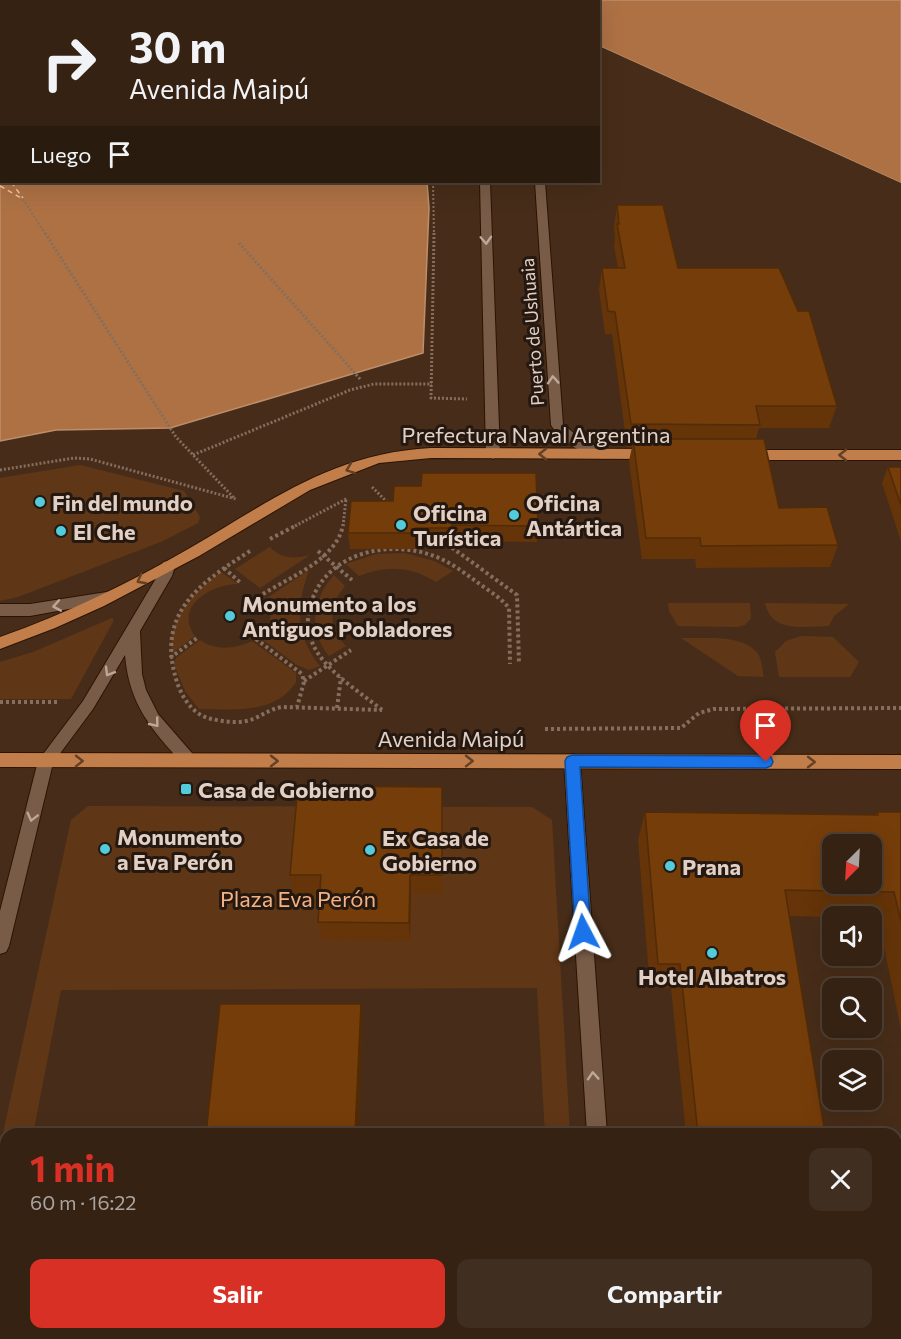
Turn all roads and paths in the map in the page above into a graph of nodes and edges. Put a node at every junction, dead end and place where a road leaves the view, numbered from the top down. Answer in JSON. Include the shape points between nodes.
{"nodes":[{"id":1,"x":433,"y":183,"type":"edge"},
{"id":2,"x":485,"y":183,"type":"edge"},
{"id":3,"x":540,"y":183,"type":"edge"},
{"id":4,"x":23,"y":199,"type":"dead end"},
{"id":5,"x":239,"y":243,"type":"dead end"},
{"id":6,"x":362,"y":380,"type":"dead end"},
{"id":7,"x":432,"y":384,"type":"junction"},
{"id":8,"x":492,"y":399,"type":"junction"},
{"id":9,"x":193,"y":454,"type":"junction"},
{"id":10,"x":493,"y":454,"type":"junction"},
{"id":11,"x":603,"y":454,"type":"junction"},
{"id":12,"x":662,"y":454,"type":"edge"},
{"id":13,"x":734,"y":454,"type":"edge"},
{"id":14,"x":901,"y":455,"type":"edge"},
{"id":15,"x":0,"y":470,"type":"edge"},
{"id":16,"x":381,"y":484,"type":"dead end"},
{"id":17,"x":365,"y":490,"type":"dead end"},
{"id":18,"x":357,"y":494,"type":"dead end"},
{"id":19,"x":346,"y":499,"type":"junction"},
{"id":20,"x":236,"y":500,"type":"junction"},
{"id":21,"x":254,"y":518,"type":"junction"},
{"id":22,"x":267,"y":541,"type":"dead end"},
{"id":23,"x":447,"y":544,"type":"edge"},
{"id":24,"x":257,"y":547,"type":"dead end"},
{"id":25,"x":318,"y":551,"type":"dead end"},
{"id":26,"x":323,"y":555,"type":"junction"},
{"id":27,"x":168,"y":566,"type":"junction"},
{"id":28,"x":336,"y":566,"type":"junction"},
{"id":29,"x":224,"y":568,"type":"junction"},
{"id":30,"x":352,"y":580,"type":"dead end"},
{"id":31,"x":242,"y":584,"type":"dead end"},
{"id":32,"x":263,"y":594,"type":"dead end"},
{"id":33,"x":112,"y":596,"type":"junction"},
{"id":34,"x":0,"y":610,"type":"edge"},
{"id":35,"x":135,"y":628,"type":"junction"},
{"id":36,"x":197,"y":638,"type":"dead end"},
{"id":37,"x":256,"y":639,"type":"dead end"},
{"id":38,"x":0,"y":643,"type":"edge"},
{"id":39,"x":351,"y":650,"type":"dead end"},
{"id":40,"x":170,"y":658,"type":"junction"},
{"id":41,"x":510,"y":664,"type":"dead end"},
{"id":42,"x":519,"y":664,"type":"dead end"},
{"id":43,"x":329,"y":666,"type":"junction"},
{"id":44,"x":341,"y":676,"type":"junction"},
{"id":45,"x":304,"y":682,"type":"junction"},
{"id":46,"x":0,"y":702,"type":"edge"},
{"id":47,"x":61,"y":702,"type":"dead end"},
{"id":48,"x":297,"y":707,"type":"junction"},
{"id":49,"x":337,"y":708,"type":"junction"},
{"id":50,"x":901,"y":708,"type":"edge"},
{"id":51,"x":546,"y":729,"type":"dead end"},
{"id":52,"x":0,"y":760,"type":"edge"},
{"id":53,"x":190,"y":760,"type":"junction"},
{"id":54,"x":46,"y":761,"type":"junction"},
{"id":55,"x":572,"y":761,"type":"junction"},
{"id":56,"x":901,"y":762,"type":"edge"},
{"id":57,"x":0,"y":946,"type":"edge"},
{"id":58,"x":597,"y":1128,"type":"edge"}],
"edges":[{"from":1,"to":7,"type":"path"},
{"from":2,"to":8,"type":"street","name":"Puerto de Ushuaia","one_way":true},
{"from":11,"to":3,"type":"street","name":"Puerto de Ushuaia","one_way":true,"via":[[570,439],[557,425]]},
{"from":4,"to":9,"type":"path","via":[[176,437]]},
{"from":5,"to":6,"type":"path"},
{"from":7,"to":8,"type":"path","via":[[431,398]]},
{"from":7,"to":9,"type":"path","via":[[374,384],[350,390]]},
{"from":8,"to":10,"type":"street","name":"Puerto de Ushuaia"},
{"from":9,"to":20,"type":"path"},
{"from":11,"to":10,"type":"main road","name":"Prefectura Naval Argentina","one_way":true},
{"from":10,"to":21,"type":"main road","name":"Prefectura Naval Argentina","one_way":true,"via":[[399,454],[376,459],[296,492]]},
{"from":11,"to":12,"type":"main road","name":"Prefectura Naval Argentina"},
{"from":14,"to":13,"type":"main road","one_way":true},
{"from":15,"to":20,"type":"path","via":[[90,459]]},
{"from":16,"to":17,"type":"path"},
{"from":18,"to":19,"type":"path"},
{"from":19,"to":22,"type":"path"},
{"from":19,"to":26,"type":"path","via":[[341,535]]},
{"from":20,"to":21,"type":"path"},
{"from":21,"to":27,"type":"main road","name":"Prefectura Naval Argentina"},
{"from":23,"to":42,"type":"path","via":[[518,596]]},
{"from":24,"to":29,"type":"path"},
{"from":25,"to":26,"type":"path"},
{"from":26,"to":28,"type":"path"},
{"from":26,"to":32,"type":"path"},
{"from":27,"to":33,"type":"main road","name":"Prefectura Naval Argentina","one_way":true},
{"from":27,"to":35,"type":"street"},
{"from":28,"to":30,"type":"path"},
{"from":28,"to":41,"type":"path","via":[[368,552],[386,551],[425,553],[452,564],[509,608]]},
{"from":28,"to":43,"type":"path","via":[[320,583],[308,610],[311,641]]},
{"from":29,"to":31,"type":"path"},
{"from":29,"to":40,"type":"path","via":[[182,607],[169,636]]},
{"from":33,"to":34,"type":"street","one_way":true,"via":[[30,610]]},
{"from":33,"to":38,"type":"main road","name":"Prefectura Naval Argentina"},
{"from":35,"to":53,"type":"street","one_way":true,"via":[[133,672],[147,714]]},
{"from":35,"to":54,"type":"street","one_way":true,"via":[[88,705]]},
{"from":36,"to":40,"type":"path"},
{"from":37,"to":45,"type":"path","via":[[297,668]]},
{"from":39,"to":43,"type":"path"},
{"from":40,"to":48,"type":"path","via":[[190,706],[207,718],[250,721],[267,710]]},
{"from":43,"to":44,"type":"path"},
{"from":43,"to":45,"type":"path"},
{"from":44,"to":49,"type":"path"},
{"from":44,"to":49,"type":"path","via":[[382,710]]},
{"from":45,"to":48,"type":"path"},
{"from":46,"to":47,"type":"path"},
{"from":48,"to":49,"type":"path"},
{"from":50,"to":51,"type":"path","via":[[714,709],[697,713],[681,728]]},
{"from":52,"to":54,"type":"main road","name":"Avenida Maipú"},
{"from":54,"to":53,"type":"main road","name":"Avenida Maipú","one_way":true},
{"from":53,"to":55,"type":"main road","name":"Avenida Maipú","one_way":true},
{"from":54,"to":57,"type":"street","one_way":true},
{"from":55,"to":56,"type":"main road","name":"Avenida Maipú","one_way":true},
{"from":58,"to":55,"type":"street","one_way":true}]}
